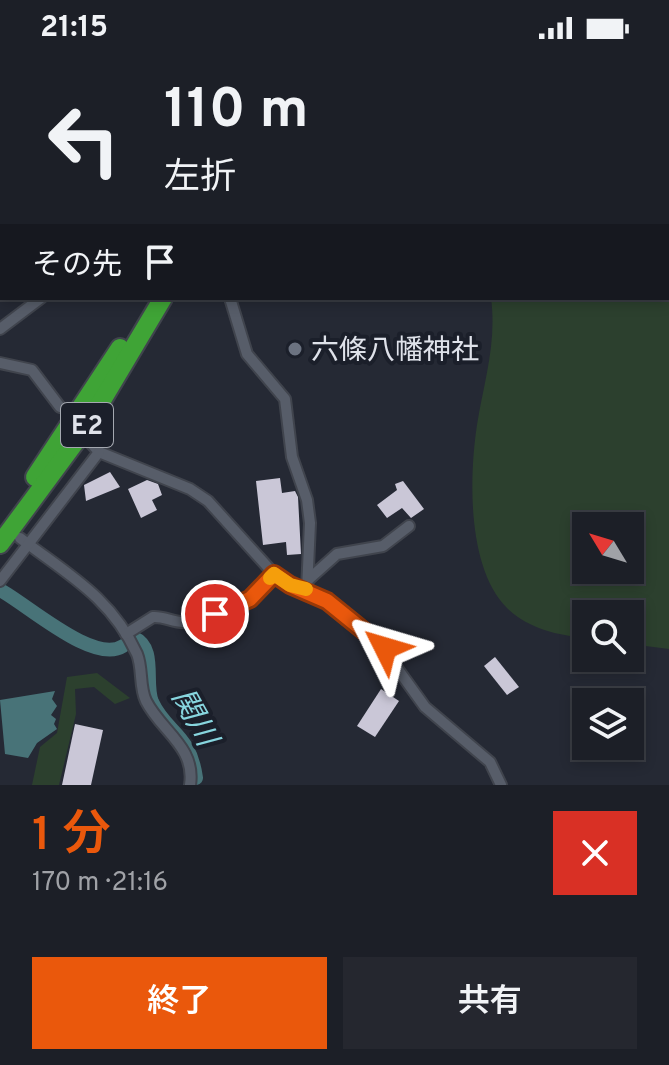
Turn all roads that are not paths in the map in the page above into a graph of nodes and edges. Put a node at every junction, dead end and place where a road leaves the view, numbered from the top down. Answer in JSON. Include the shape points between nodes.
{"nodes":[{"id":1,"x":38,"y":300,"type":"edge"},
{"id":2,"x":148,"y":300,"type":"edge"},
{"id":3,"x":162,"y":300,"type":"edge"},
{"id":4,"x":231,"y":300,"type":"edge"},
{"id":5,"x":0,"y":329,"type":"edge"},
{"id":6,"x":0,"y":363,"type":"edge"},
{"id":7,"x":60,"y":407,"type":"dead end"},
{"id":8,"x":90,"y":442,"type":"dead end"},
{"id":9,"x":99,"y":452,"type":"junction"},
{"id":10,"x":0,"y":524,"type":"edge"},
{"id":11,"x":409,"y":526,"type":"dead end"},
{"id":12,"x":24,"y":541,"type":"junction"},
{"id":13,"x":0,"y":546,"type":"edge"},
{"id":14,"x":274,"y":574,"type":"junction"},
{"id":15,"x":0,"y":581,"type":"edge"},
{"id":16,"x":308,"y":584,"type":"junction"},
{"id":17,"x":126,"y":634,"type":"junction"},
{"id":18,"x":190,"y":785,"type":"edge"},
{"id":19,"x":501,"y":785,"type":"edge"}],
"edges":[{"from":1,"to":5,"type":"street"},
{"from":2,"to":10,"type":"highway","number":"E2","via":[[75,420]]},
{"from":3,"to":13,"type":"highway","number":"E2","via":[[85,429]]},
{"from":4,"to":16,"type":"street","via":[[247,354],[285,399],[292,457],[310,523]]},
{"from":6,"to":7,"type":"street","via":[[32,370]]},
{"from":8,"to":9,"type":"street"},
{"from":9,"to":12,"type":"street"},
{"from":9,"to":14,"type":"street","via":[[208,501]]},
{"from":11,"to":16,"type":"street","via":[[383,546],[337,554]]},
{"from":12,"to":15,"type":"street"},
{"from":12,"to":17,"type":"street","via":[[85,584]]},
{"from":14,"to":16,"type":"street","via":[[290,585]]},
{"from":14,"to":17,"type":"street","via":[[235,607],[182,622],[153,617]]},
{"from":16,"to":19,"type":"street","via":[[376,639],[425,707],[490,762]]},
{"from":17,"to":18,"type":"street","via":[[144,672],[144,698],[189,761]]}]}
